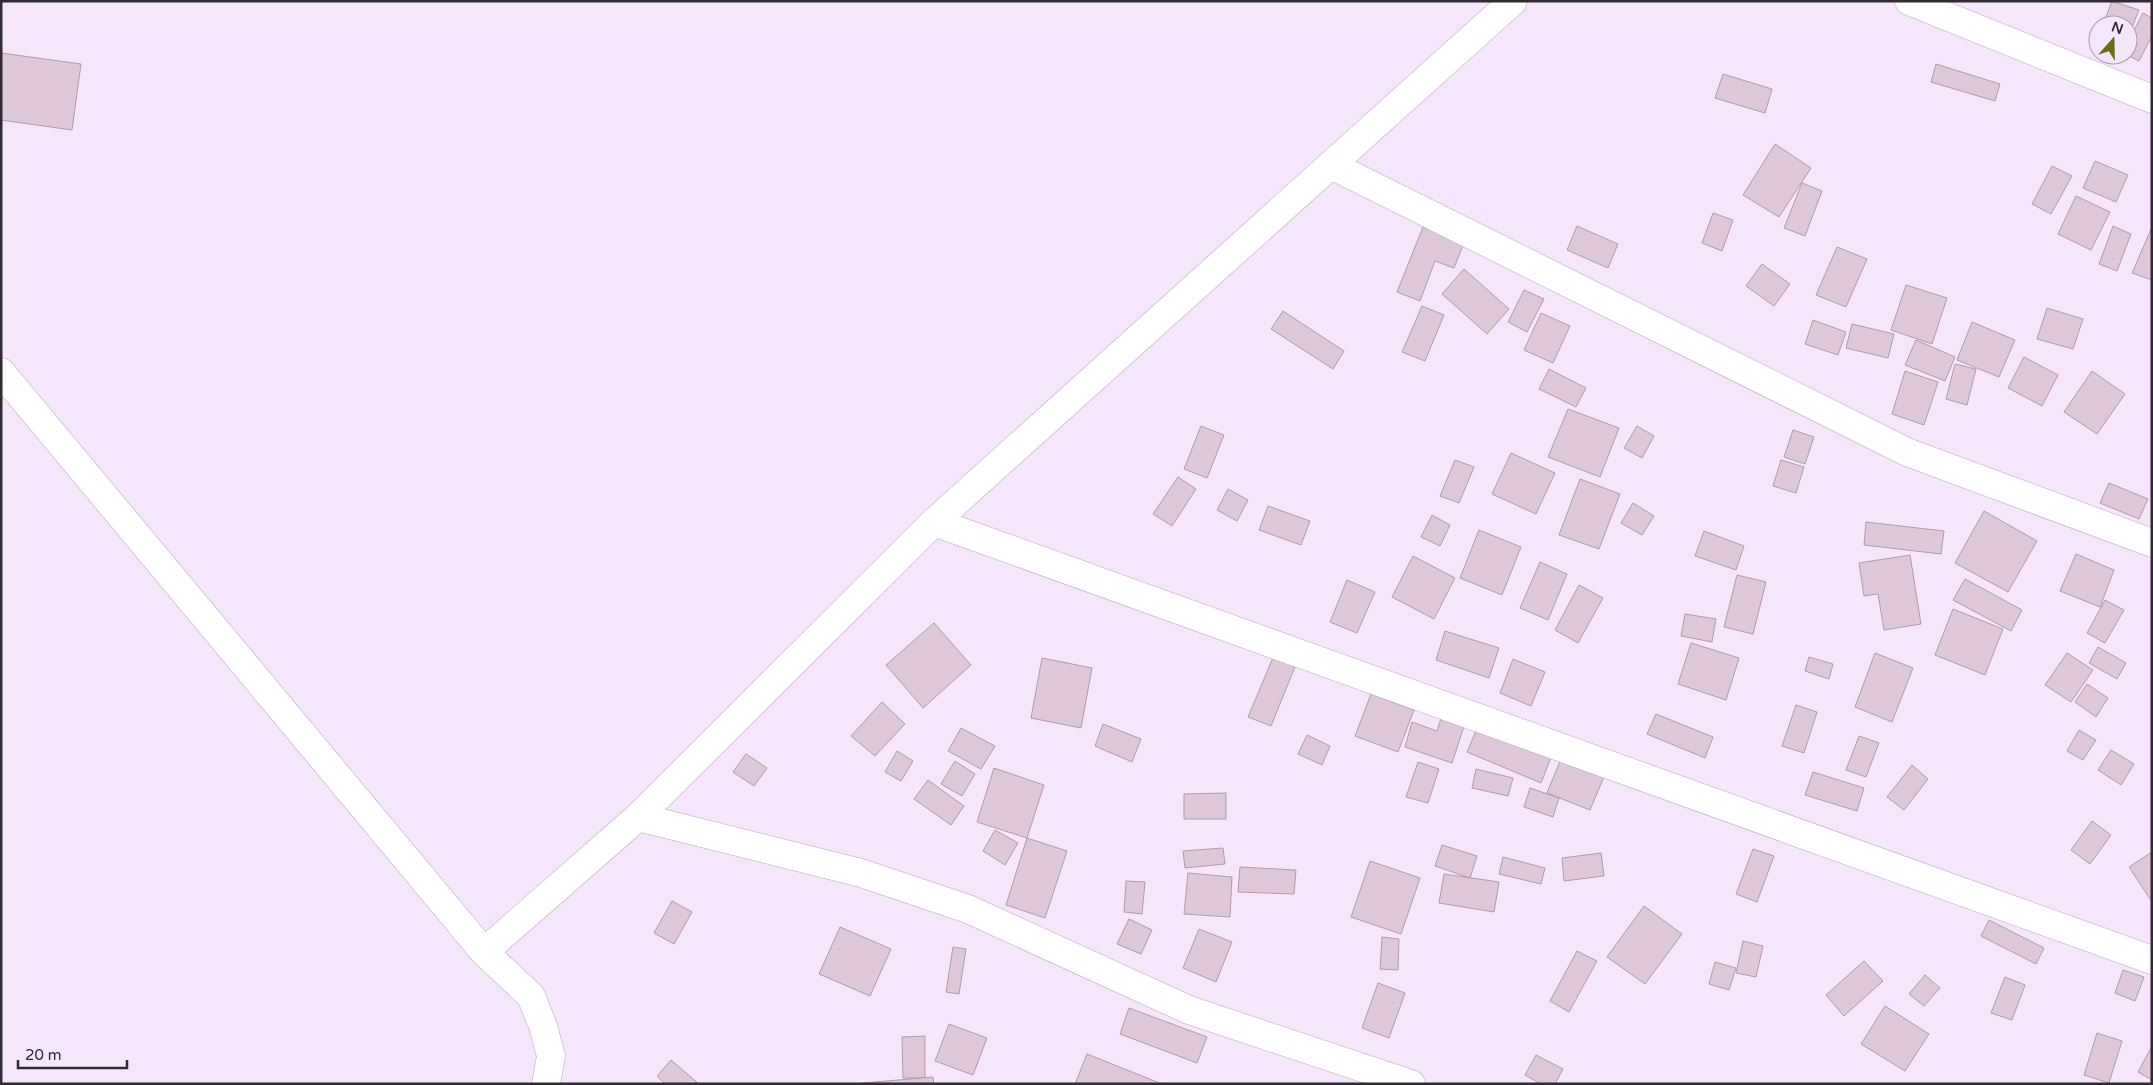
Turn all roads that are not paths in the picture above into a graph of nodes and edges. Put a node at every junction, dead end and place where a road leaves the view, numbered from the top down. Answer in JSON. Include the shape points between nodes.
{"nodes":[{"id":1,"x":1514,"y":1,"type":"edge"},
{"id":2,"x":1909,"y":1,"type":"edge"},
{"id":3,"x":2152,"y":99,"type":"edge"},
{"id":4,"x":1331,"y":166,"type":"junction"},
{"id":5,"x":1,"y":372,"type":"edge"},
{"id":6,"x":934,"y":522,"type":"junction"},
{"id":7,"x":2152,"y":543,"type":"edge"},
{"id":8,"x":638,"y":817,"type":"junction"},
{"id":9,"x":484,"y":952,"type":"junction"},
{"id":10,"x":2152,"y":960,"type":"edge"},
{"id":11,"x":546,"y":1084,"type":"edge"},
{"id":12,"x":1411,"y":1084,"type":"edge"}],
"edges":[{"from":1,"to":4,"type":"street"},
{"from":2,"to":3,"type":"street"},
{"from":4,"to":6,"type":"street"},
{"from":4,"to":7,"type":"street","via":[[1908,452]]},
{"from":5,"to":9,"type":"street"},
{"from":6,"to":8,"type":"street"},
{"from":6,"to":10,"type":"street"},
{"from":8,"to":9,"type":"street"},
{"from":8,"to":12,"type":"street","via":[[861,873],[968,908],[1189,1010]]},
{"from":9,"to":11,"type":"street","via":[[531,996],[551,1056]]}]}
